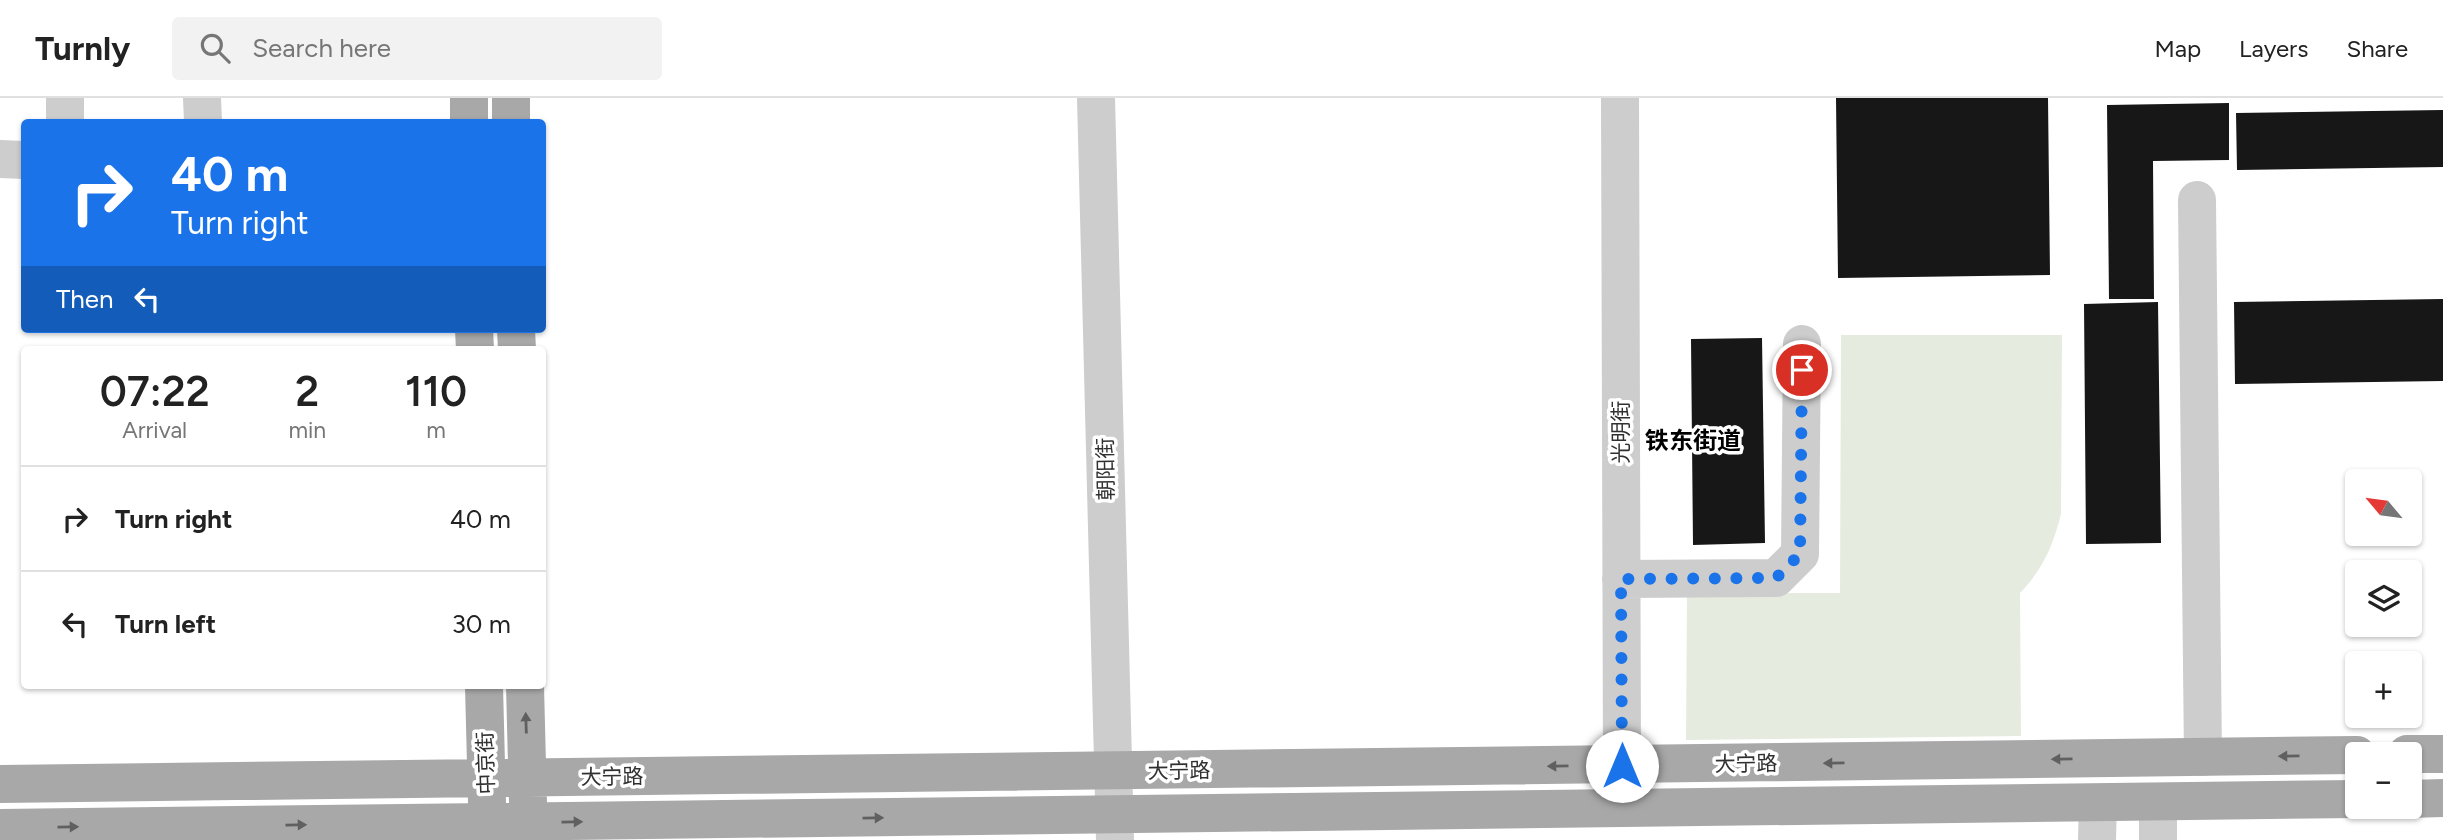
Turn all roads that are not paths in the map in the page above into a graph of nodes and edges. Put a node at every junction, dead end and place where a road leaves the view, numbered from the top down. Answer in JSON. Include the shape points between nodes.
{"nodes":[{"id":1,"x":65,"y":98,"type":"edge"},
{"id":2,"x":202,"y":98,"type":"edge"},
{"id":3,"x":469,"y":98,"type":"edge"},
{"id":4,"x":511,"y":98,"type":"edge"},
{"id":5,"x":1096,"y":98,"type":"edge"},
{"id":6,"x":1620,"y":98,"type":"edge"},
{"id":7,"x":65,"y":119,"type":"edge"},
{"id":8,"x":203,"y":119,"type":"edge"},
{"id":9,"x":469,"y":119,"type":"edge"},
{"id":10,"x":511,"y":119,"type":"edge"},
{"id":11,"x":0,"y":159,"type":"edge"},
{"id":12,"x":21,"y":160,"type":"edge"},
{"id":13,"x":2197,"y":200,"type":"dead end"},
{"id":14,"x":1802,"y":344,"type":"dead end"},
{"id":15,"x":1621,"y":579,"type":"junction"},
{"id":16,"x":484,"y":689,"type":"edge"},
{"id":17,"x":525,"y":689,"type":"edge"},
{"id":18,"x":2422,"y":754,"type":"edge"},
{"id":19,"x":2443,"y":754,"type":"edge"},
{"id":20,"x":2345,"y":755,"type":"edge"},
{"id":21,"x":2203,"y":757,"type":"junction"},
{"id":22,"x":1622,"y":766,"type":"junction"},
{"id":23,"x":1114,"y":771,"type":"junction"},
{"id":24,"x":486,"y":778,"type":"junction"},
{"id":25,"x":528,"y":778,"type":"junction"},
{"id":26,"x":0,"y":784,"type":"edge"},
{"id":27,"x":2443,"y":798,"type":"edge"},
{"id":28,"x":2345,"y":799,"type":"edge"},
{"id":29,"x":2422,"y":799,"type":"edge"},
{"id":30,"x":2158,"y":802,"type":"junction"},
{"id":31,"x":2097,"y":822,"type":"edge"},
{"id":32,"x":0,"y":828,"type":"edge"},
{"id":33,"x":1115,"y":828,"type":"edge"},
{"id":34,"x":822,"y":829,"type":"edge"},
{"id":35,"x":488,"y":831,"type":"edge"},
{"id":36,"x":529,"y":831,"type":"edge"},
{"id":37,"x":2158,"y":840,"type":"edge"}],
"edges":[{"from":1,"to":7,"type":"street"},
{"from":2,"to":8,"type":"street"},
{"from":3,"to":9,"type":"main road"},
{"from":4,"to":10,"type":"main road"},
{"from":5,"to":23,"type":"street","name":"朝阳街"},
{"from":6,"to":15,"type":"street","name":"光明街"},
{"from":11,"to":12,"type":"street"},
{"from":13,"to":21,"type":"street"},
{"from":14,"to":15,"type":"street","via":[[1800,554],[1776,578]]},
{"from":15,"to":22,"type":"street","name":"光明街"},
{"from":16,"to":24,"type":"main road","name":"中京街"},
{"from":25,"to":17,"type":"main road","name":"中京街","one_way":true},
{"from":18,"to":19,"type":"main road"},
{"from":20,"to":21,"type":"main road","name":"大宁路","one_way":true},
{"from":21,"to":22,"type":"main road","name":"大宁路","one_way":true},
{"from":22,"to":23,"type":"main road","name":"大宁路","one_way":true},
{"from":23,"to":25,"type":"main road","name":"大宁路"},
{"from":23,"to":33,"type":"street","name":"朝阳街"},
{"from":24,"to":25,"type":"main road","name":"大宁路"},
{"from":24,"to":26,"type":"main road","name":"大宁路"},
{"from":24,"to":35,"type":"main road","name":"中京街"},
{"from":25,"to":36,"type":"main road","name":"中京街"},
{"from":27,"to":29,"type":"main road"},
{"from":28,"to":30,"type":"main road","name":"大宁路"},
{"from":30,"to":31,"type":"main road","name":"大宁路"},
{"from":30,"to":37,"type":"street"},
{"from":31,"to":33,"type":"main road","name":"大宁路"},
{"from":32,"to":35,"type":"main road","name":"大宁路","one_way":true},
{"from":34,"to":33,"type":"main road","name":"大宁路","one_way":true},
{"from":36,"to":34,"type":"main road","name":"大宁路","one_way":true},
{"from":35,"to":36,"type":"main road","name":"大宁路"}]}
